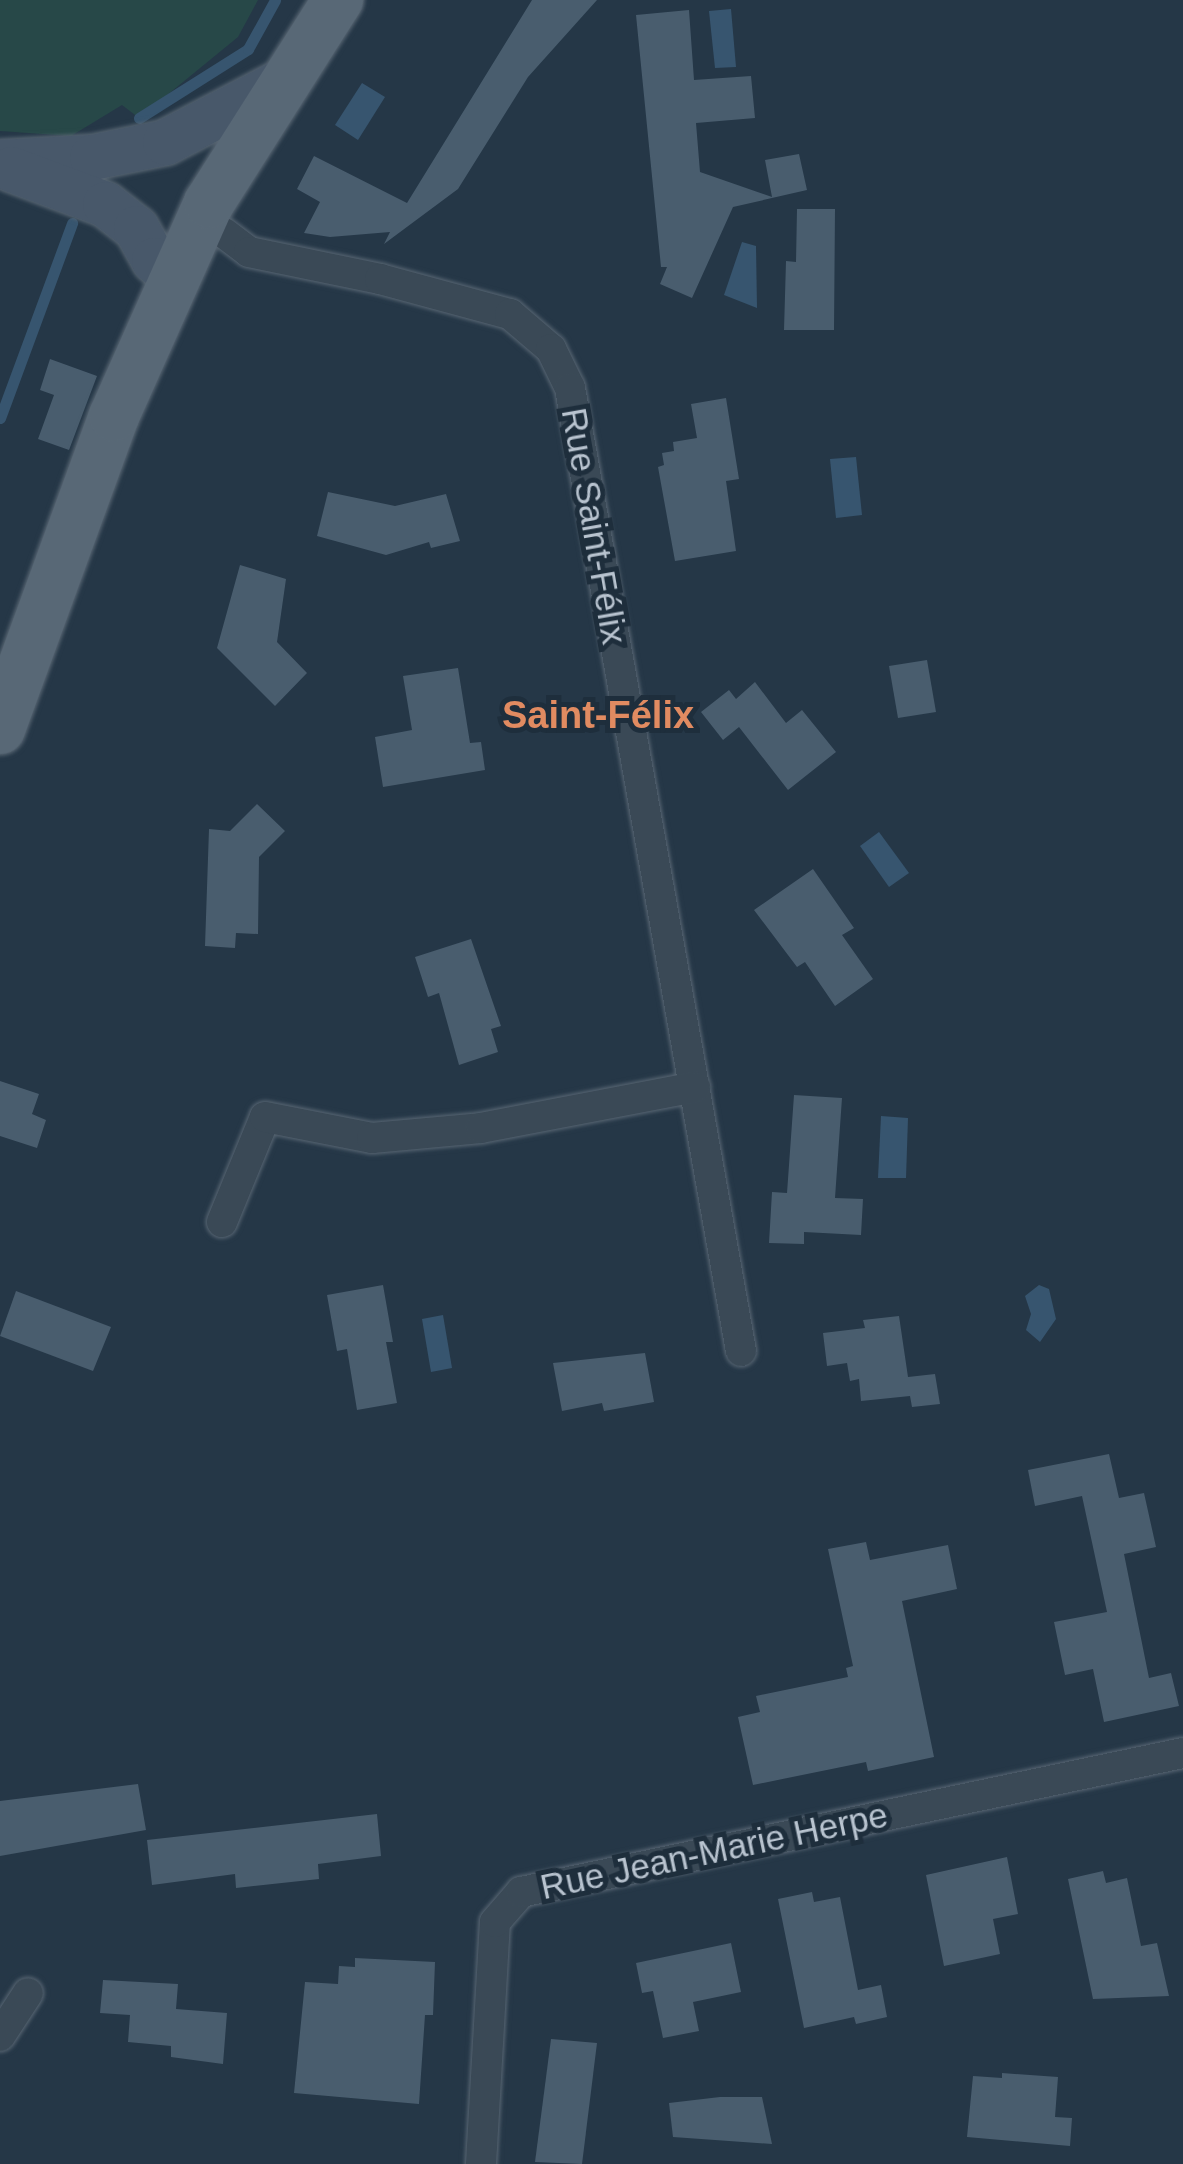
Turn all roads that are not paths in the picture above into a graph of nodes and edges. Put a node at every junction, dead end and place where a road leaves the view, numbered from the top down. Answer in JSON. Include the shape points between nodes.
{"nodes":[{"id":1,"x":338,"y":0,"type":"edge"},
{"id":2,"x":353,"y":0,"type":"edge"},
{"id":3,"x":286,"y":80,"type":"junction"},
{"id":4,"x":0,"y":164,"type":"edge"},
{"id":5,"x":224,"y":233,"type":"junction"},
{"id":6,"x":175,"y":278,"type":"junction"},
{"id":7,"x":30,"y":646,"type":"junction"},
{"id":8,"x":0,"y":729,"type":"edge"},
{"id":9,"x":695,"y":1087,"type":"junction"},
{"id":10,"x":222,"y":1222,"type":"dead end"},
{"id":11,"x":741,"y":1351,"type":"dead end"},
{"id":12,"x":1183,"y":1753,"type":"edge"},
{"id":13,"x":28,"y":1993,"type":"dead end"},
{"id":14,"x":0,"y":2036,"type":"edge"},
{"id":15,"x":481,"y":2164,"type":"edge"}],
"edges":[{"from":1,"to":3,"type":"main road"},
{"from":2,"to":5,"type":"main road"},
{"from":3,"to":4,"type":"street","via":[[164,142],[92,157]]},
{"from":3,"to":6,"type":"main road","via":[[209,203]]},
{"from":4,"to":6,"type":"street","via":[[105,204],[136,228],[154,260]]},
{"from":5,"to":7,"type":"main road"},
{"from":5,"to":9,"type":"street","name":"Rue Saint-Félix","via":[[249,252],[510,314],[551,349],[570,388]]},
{"from":6,"to":7,"type":"main road","via":[[114,416]]},
{"from":7,"to":8,"type":"main road"},
{"from":9,"to":10,"type":"street","via":[[481,1128],[372,1138],[265,1117]]},
{"from":9,"to":11,"type":"street","name":"Rue Saint-Félix"},
{"from":12,"to":15,"type":"street","name":"Rue Jean-Marie Herpe","via":[[521,1892],[496,1922]]},
{"from":13,"to":14,"type":"street"}]}
